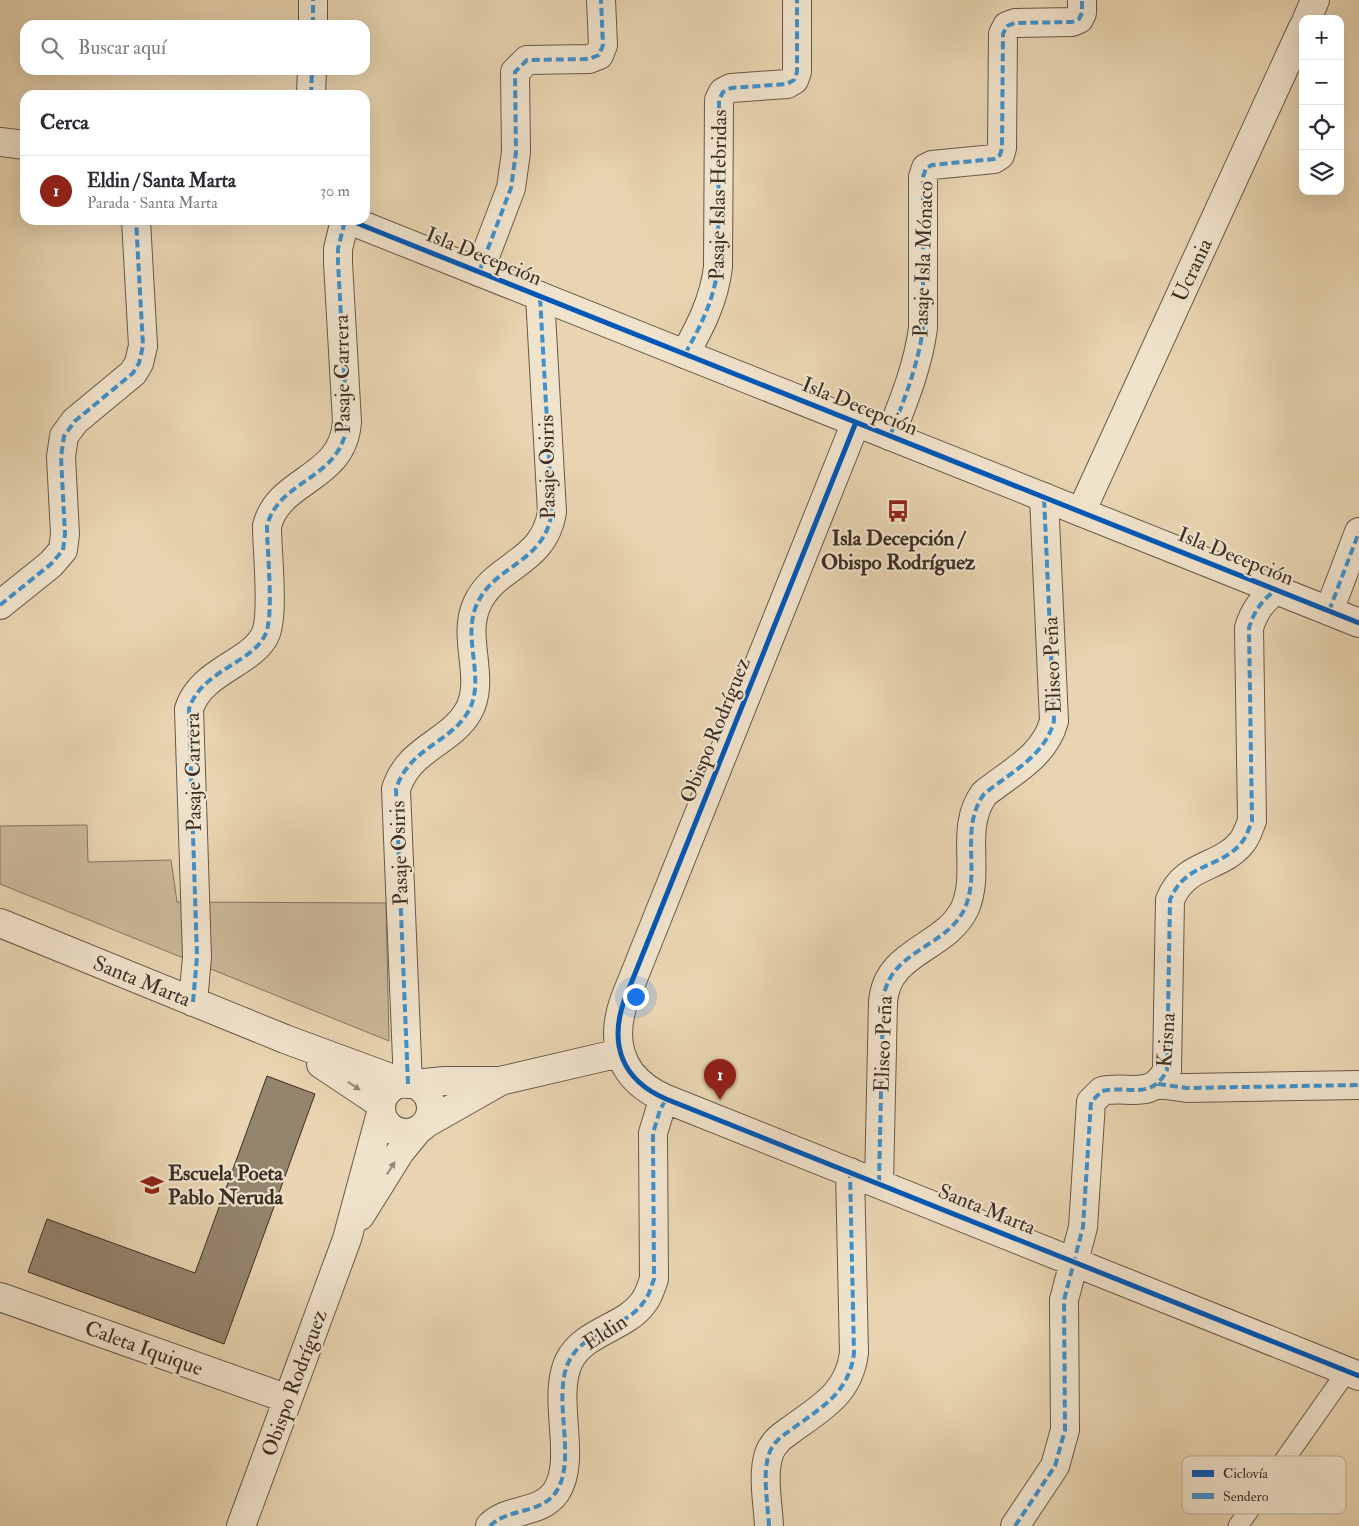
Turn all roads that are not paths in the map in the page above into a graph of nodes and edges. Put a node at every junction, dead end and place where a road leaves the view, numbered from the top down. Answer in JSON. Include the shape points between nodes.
{"nodes":[{"id":1,"x":313,"y":0,"type":"edge"},
{"id":2,"x":601,"y":0,"type":"edge"},
{"id":3,"x":797,"y":0,"type":"edge"},
{"id":4,"x":1082,"y":0,"type":"edge"},
{"id":5,"x":1315,"y":0,"type":"edge"},
{"id":6,"x":1309,"y":15,"type":"edge"},
{"id":7,"x":313,"y":20,"type":"edge"},
{"id":8,"x":1299,"y":36,"type":"edge"},
{"id":9,"x":312,"y":75,"type":"edge"},
{"id":10,"x":311,"y":90,"type":"edge"},
{"id":11,"x":0,"y":142,"type":"edge"},
{"id":12,"x":20,"y":144,"type":"edge"},
{"id":13,"x":136,"y":225,"type":"edge"},
{"id":14,"x":344,"y":225,"type":"edge"},
{"id":15,"x":362,"y":225,"type":"edge"},
{"id":16,"x":479,"y":272,"type":"junction"},
{"id":17,"x":540,"y":296,"type":"junction"},
{"id":18,"x":685,"y":354,"type":"junction"},
{"id":19,"x":856,"y":422,"type":"junction"},
{"id":20,"x":890,"y":436,"type":"junction"},
{"id":21,"x":1044,"y":497,"type":"junction"},
{"id":22,"x":1081,"y":512,"type":"junction"},
{"id":23,"x":1359,"y":532,"type":"edge"},
{"id":24,"x":1276,"y":590,"type":"junction"},
{"id":25,"x":0,"y":605,"type":"edge"},
{"id":26,"x":1329,"y":610,"type":"junction"},
{"id":27,"x":1359,"y":623,"type":"edge"},
{"id":28,"x":0,"y":923,"type":"edge"},
{"id":29,"x":193,"y":1002,"type":"junction"},
{"id":30,"x":285,"y":1039,"type":"junction"},
{"id":31,"x":620,"y":1053,"type":"junction"},
{"id":32,"x":500,"y":1081,"type":"junction"},
{"id":33,"x":408,"y":1084,"type":"junction"},
{"id":34,"x":1158,"y":1084,"type":"junction"},
{"id":35,"x":1359,"y":1085,"type":"edge"},
{"id":36,"x":666,"y":1099,"type":"junction"},
{"id":37,"x":381,"y":1108,"type":"junction"},
{"id":38,"x":422,"y":1127,"type":"junction"},
{"id":39,"x":850,"y":1172,"type":"junction"},
{"id":40,"x":879,"y":1183,"type":"junction"},
{"id":41,"x":347,"y":1239,"type":"junction"},
{"id":42,"x":1074,"y":1261,"type":"junction"},
{"id":43,"x":0,"y":1297,"type":"edge"},
{"id":44,"x":1353,"y":1373,"type":"edge"},
{"id":45,"x":288,"y":1399,"type":"junction"},
{"id":46,"x":1291,"y":1456,"type":"edge"},
{"id":47,"x":1247,"y":1514,"type":"edge"},
{"id":48,"x":241,"y":1526,"type":"edge"},
{"id":49,"x":490,"y":1526,"type":"edge"},
{"id":50,"x":770,"y":1526,"type":"edge"},
{"id":51,"x":1014,"y":1526,"type":"edge"},
{"id":52,"x":1238,"y":1526,"type":"edge"}],
"edges":[{"from":1,"to":7,"type":"street"},
{"from":2,"to":16,"type":"street","via":[[603,45],[599,55],[589,59],[527,60],[516,72],[516,152],[511,188]]},
{"from":3,"to":18,"type":"street","name":"Pasaje Islas Hebridas","via":[[797,72],[794,80],[787,84],[732,88],[719,100],[716,288]]},
{"from":4,"to":20,"type":"street","name":"Pasaje Isla Mónaco","via":[[1082,13],[1072,22],[1006,26],[1003,34],[1000,156],[926,168],[923,177],[923,328],[913,376]]},
{"from":5,"to":6,"type":"street"},
{"from":8,"to":22,"type":"street","name":"Ucrania"},
{"from":9,"to":10,"type":"street"},
{"from":11,"to":12,"type":"street"},
{"from":13,"to":25,"type":"street","via":[[143,346],[139,363],[125,380],[68,428],[61,446],[66,534],[62,550],[51,564]]},
{"from":14,"to":29,"type":"street","name":"Pasaje Carrera","via":[[338,256],[347,422],[342,446],[336,457],[278,504],[269,518],[270,618],[265,635],[254,648],[201,687],[189,709],[197,958]]},
{"from":15,"to":16,"type":"street","name":"Isla Decepción"},
{"from":16,"to":17,"type":"street","name":"Isla Decepción"},
{"from":17,"to":18,"type":"street","name":"Isla Decepción"},
{"from":17,"to":33,"type":"street","name":"Pasaje Osiris","via":[[552,512],[550,524],[533,552],[482,594],[472,618],[472,704],[461,722],[406,768],[396,789]]},
{"from":18,"to":19,"type":"street","name":"Isla Decepción"},
{"from":19,"to":20,"type":"street","name":"Isla Decepción"},
{"from":19,"to":31,"type":"street","name":"Obispo Rodríguez","via":[[624,1001],[618,1018]]},
{"from":20,"to":21,"type":"street","name":"Isla Decepción"},
{"from":21,"to":22,"type":"street","name":"Isla Decepción"},
{"from":21,"to":40,"type":"street","name":"Eliseo Peña","via":[[1054,721],[1051,734],[1044,746],[984,794],[978,803],[972,817],[971,884],[964,910],[946,931],[899,965],[887,980],[883,1002]]},
{"from":22,"to":24,"type":"street","name":"Isla Decepción"},
{"from":23,"to":26,"type":"street"},
{"from":24,"to":26,"type":"street","name":"Isla Decepción"},
{"from":24,"to":34,"type":"street","name":"Krisna","via":[[1258,606],[1249,628],[1252,821],[1241,843],[1182,880],[1170,900],[1168,1062]]},
{"from":26,"to":27,"type":"street","name":"Isla Decepción"},
{"from":28,"to":29,"type":"street","name":"Santa Marta"},
{"from":29,"to":30,"type":"street","name":"Santa Marta"},
{"from":30,"to":33,"type":"street","name":"Santa Marta"},
{"from":30,"to":37,"type":"street","name":"Santa Marta","one_way":true},
{"from":31,"to":32,"type":"street","name":"Obispo Rodríguez"},
{"from":31,"to":36,"type":"street","name":"Santa Marta","via":[[638,1082]]},
{"from":32,"to":33,"type":"street","name":"Obispo Rodríguez"},
{"from":32,"to":38,"type":"street","name":"Obispo Rodríguez"},
{"from":33,"to":37,"type":"street","via":[[389,1090]]},
{"from":33,"to":38,"type":"street","via":[[426,1094],[430,1102]]},
{"from":34,"to":35,"type":"street","via":[[1187,1088]]},
{"from":34,"to":42,"type":"street","name":"Krisna","via":[[1142,1090],[1102,1091],[1091,1102],[1083,1227]]},
{"from":36,"to":39,"type":"street","name":"Santa Marta"},
{"from":36,"to":49,"type":"street","name":"Eldin","via":[[653,1133],[654,1279],[649,1294],[634,1313],[584,1343],[569,1360],[563,1390],[564,1461],[556,1493],[545,1503],[501,1517]]},
{"from":37,"to":38,"type":"street","via":[[384,1120],[395,1131],[411,1133]]},
{"from":37,"to":41,"type":"street","name":"Obispo Rodríguez"},
{"from":41,"to":38,"type":"street","name":"Obispo Rodríguez","one_way":true,"via":[[400,1152]]},
{"from":39,"to":40,"type":"street","name":"Santa Marta"},
{"from":39,"to":50,"type":"street","via":[[853,1365],[839,1392],[781,1437],[770,1451],[766,1463]]},
{"from":40,"to":42,"type":"street","name":"Santa Marta"},
{"from":41,"to":45,"type":"street","name":"Obispo Rodríguez"},
{"from":42,"to":44,"type":"street","name":"Santa Marta"},
{"from":42,"to":51,"type":"street","name":"Krisna","via":[[1064,1300],[1065,1430],[1061,1450],[1047,1480]]},
{"from":43,"to":45,"type":"street","name":"Caleta Iquique"},
{"from":44,"to":46,"type":"lane"},
{"from":45,"to":48,"type":"street","name":"Obispo Rodríguez"},
{"from":47,"to":52,"type":"lane"}]}
